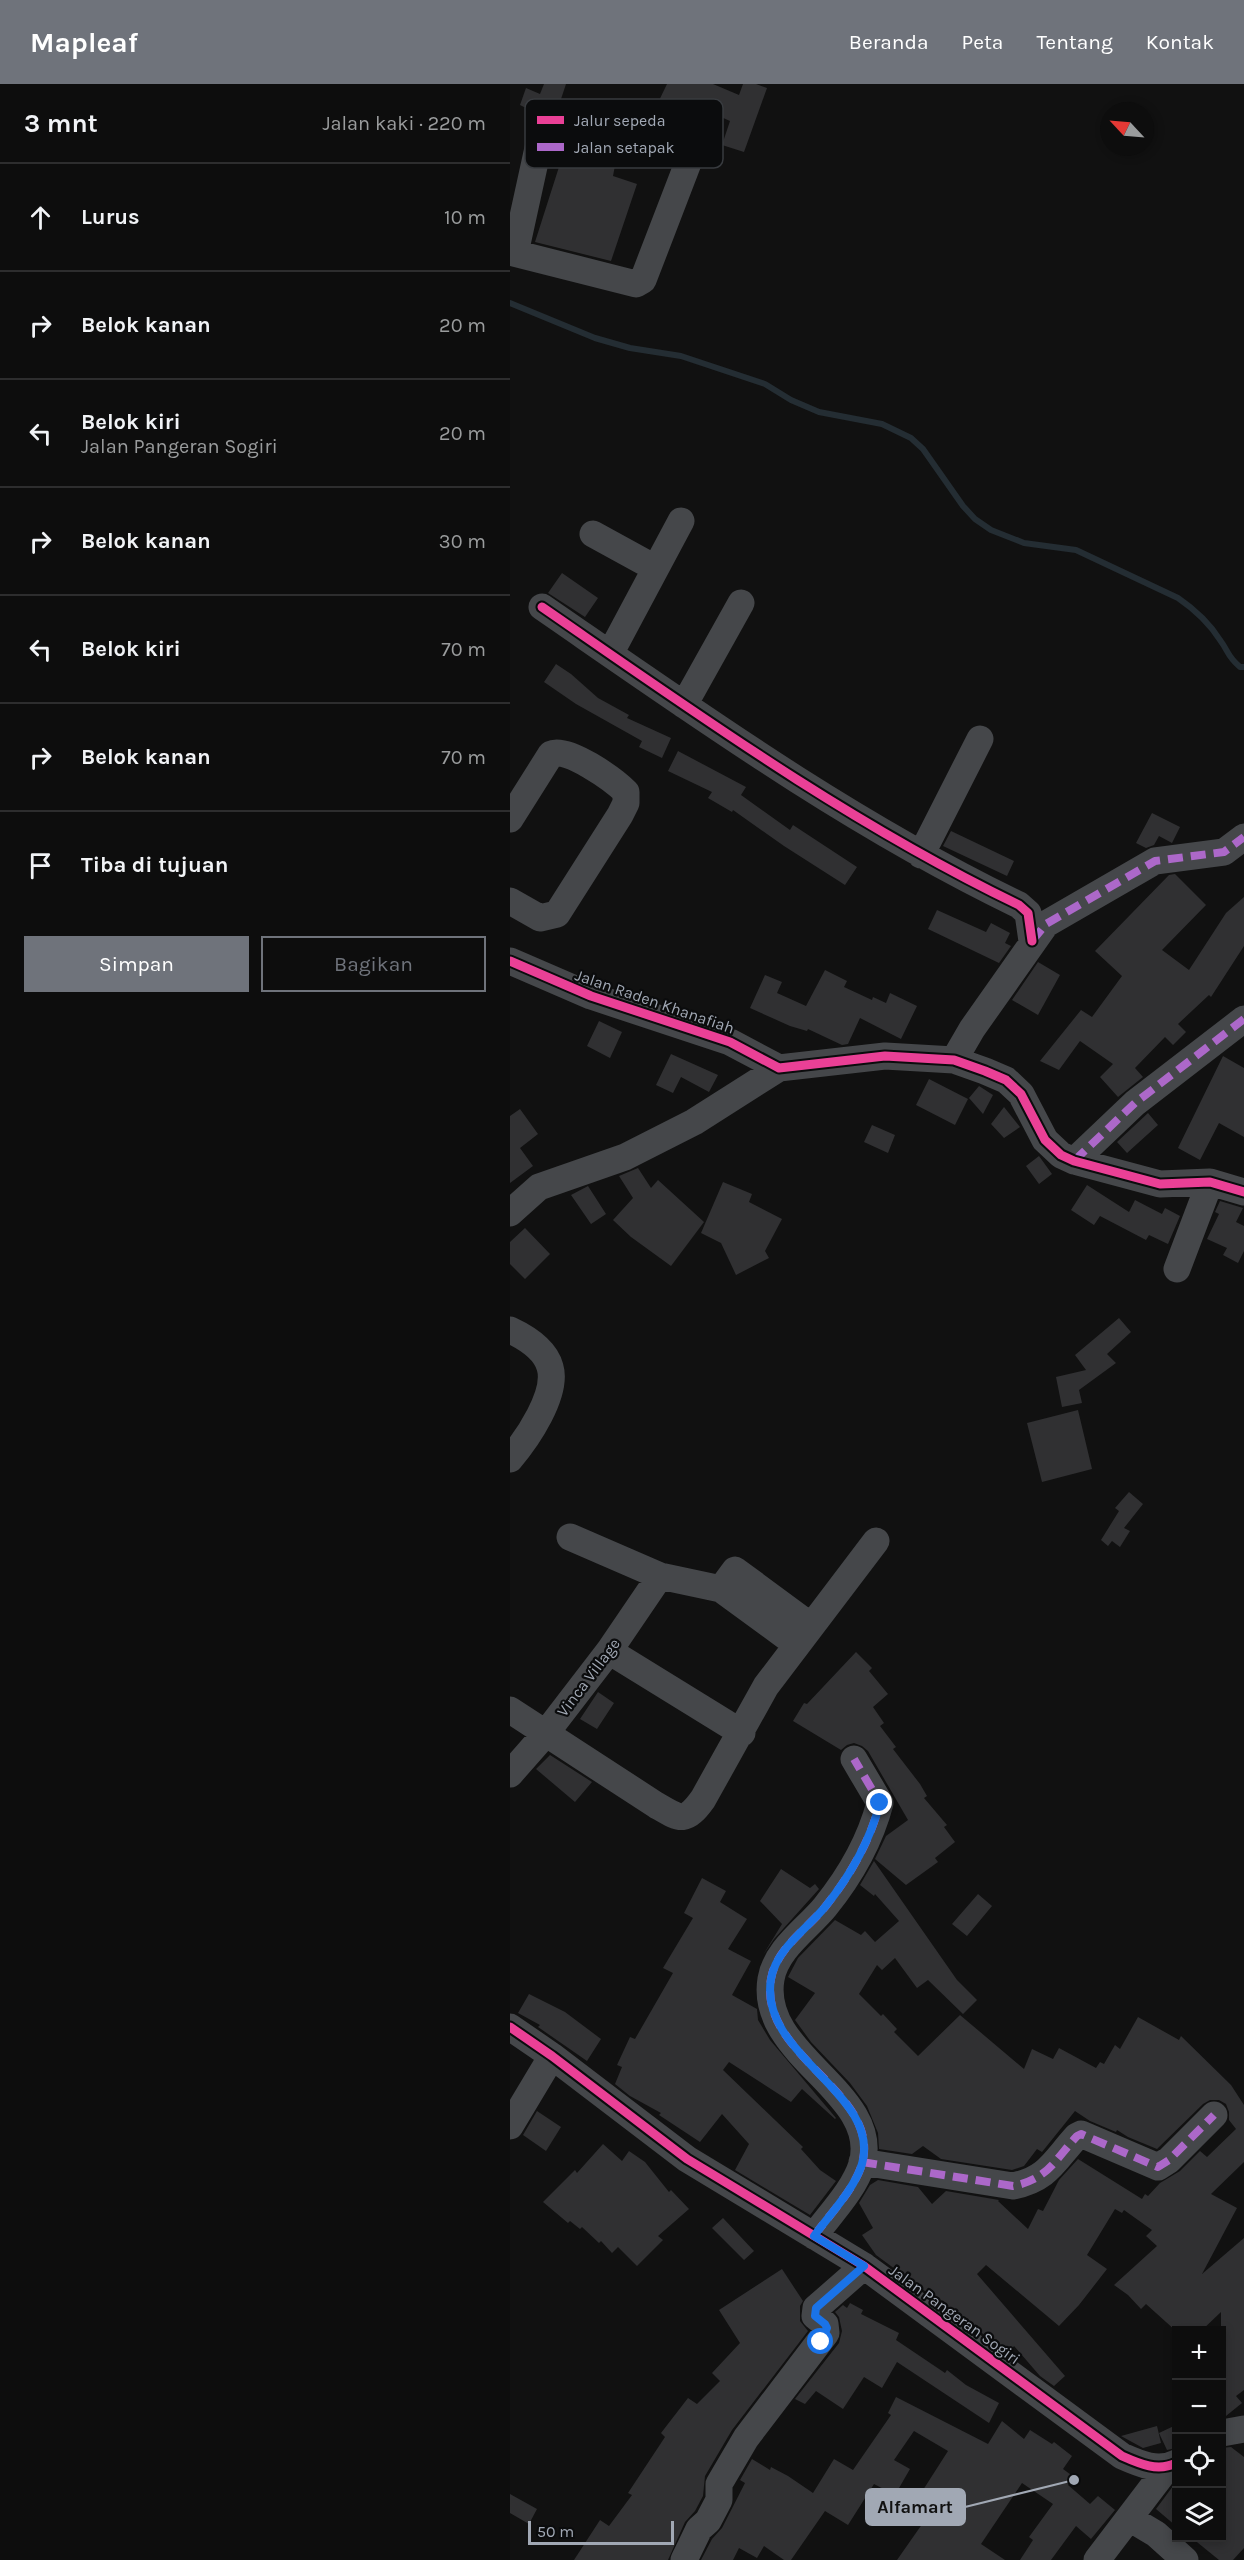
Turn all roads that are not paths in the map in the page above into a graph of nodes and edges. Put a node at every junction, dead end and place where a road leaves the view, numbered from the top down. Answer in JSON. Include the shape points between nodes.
{"nodes":[{"id":1,"x":533,"y":168,"type":"edge"},
{"id":2,"x":686,"y":168,"type":"edge"},
{"id":3,"x":512,"y":252,"type":"edge"},
{"id":4,"x":681,"y":521,"type":"dead end"},
{"id":5,"x":593,"y":534,"type":"dead end"},
{"id":6,"x":655,"y":568,"type":"junction"},
{"id":7,"x":741,"y":603,"type":"dead end"},
{"id":8,"x":542,"y":607,"type":"dead end"},
{"id":9,"x":610,"y":654,"type":"junction"},
{"id":10,"x":684,"y":705,"type":"junction"},
{"id":11,"x":980,"y":739,"type":"dead end"},
{"id":12,"x":510,"y":819,"type":"edge"},
{"id":13,"x":1244,"y":837,"type":"edge"},
{"id":14,"x":921,"y":855,"type":"junction"},
{"id":15,"x":510,"y":901,"type":"edge"},
{"id":16,"x":1032,"y":941,"type":"junction"},
{"id":17,"x":510,"y":961,"type":"edge"},
{"id":18,"x":1244,"y":1019,"type":"edge"},
{"id":19,"x":954,"y":1060,"type":"junction"},
{"id":20,"x":779,"y":1068,"type":"junction"},
{"id":21,"x":1074,"y":1161,"type":"junction"},
{"id":22,"x":1210,"y":1182,"type":"junction"},
{"id":23,"x":1244,"y":1192,"type":"edge"},
{"id":24,"x":510,"y":1213,"type":"edge"},
{"id":25,"x":1177,"y":1269,"type":"dead end"},
{"id":26,"x":510,"y":1330,"type":"edge"},
{"id":27,"x":510,"y":1459,"type":"edge"},
{"id":28,"x":570,"y":1537,"type":"dead end"},
{"id":29,"x":876,"y":1541,"type":"dead end"},
{"id":30,"x":660,"y":1576,"type":"junction"},
{"id":31,"x":804,"y":1635,"type":"junction"},
{"id":32,"x":609,"y":1651,"type":"junction"},
{"id":33,"x":510,"y":1710,"type":"edge"},
{"id":34,"x":546,"y":1733,"type":"junction"},
{"id":35,"x":742,"y":1733,"type":"junction"},
{"id":36,"x":854,"y":1759,"type":"dead end"},
{"id":37,"x":510,"y":1774,"type":"edge"},
{"id":38,"x":510,"y":2027,"type":"edge"},
{"id":39,"x":552,"y":2056,"type":"junction"},
{"id":40,"x":1214,"y":2115,"type":"dead end"},
{"id":41,"x":510,"y":2126,"type":"edge"},
{"id":42,"x":862,"y":2162,"type":"junction"},
{"id":43,"x":814,"y":2236,"type":"junction"},
{"id":44,"x":864,"y":2266,"type":"junction"},
{"id":45,"x":1244,"y":2429,"type":"edge"},
{"id":46,"x":1226,"y":2432,"type":"edge"},
{"id":47,"x":1172,"y":2465,"type":"edge"},
{"id":48,"x":1131,"y":2518,"type":"junction"},
{"id":49,"x":684,"y":2560,"type":"edge"},
{"id":50,"x":1097,"y":2560,"type":"edge"},
{"id":51,"x":1185,"y":2560,"type":"edge"}],
"edges":[{"from":1,"to":3,"type":"street"},
{"from":2,"to":3,"type":"street","via":[[643,280],[636,284]]},
{"from":4,"to":6,"type":"street"},
{"from":5,"to":6,"type":"street"},
{"from":6,"to":9,"type":"street"},
{"from":7,"to":10,"type":"street"},
{"from":8,"to":9,"type":"street"},
{"from":9,"to":10,"type":"street"},
{"from":10,"to":14,"type":"street","via":[[803,785]]},
{"from":11,"to":14,"type":"street"},
{"from":12,"to":15,"type":"street","via":[[556,751],[567,753],[626,792],[620,815],[557,914],[540,918]]},
{"from":13,"to":16,"type":"street","via":[[1224,852],[1155,861],[1046,924]]},
{"from":14,"to":16,"type":"street","via":[[1028,913]]},
{"from":16,"to":19,"type":"street"},
{"from":17,"to":20,"type":"street","name":"Jalan Raden Khanafiah","via":[[591,996],[730,1041]]},
{"from":18,"to":21,"type":"street","via":[[1135,1103]]},
{"from":19,"to":20,"type":"street","via":[[885,1056]]},
{"from":19,"to":21,"type":"street","via":[[1005,1080],[1021,1094],[1045,1140]]},
{"from":20,"to":24,"type":"street","via":[[694,1122],[625,1157],[539,1187]]},
{"from":21,"to":22,"type":"street","via":[[1160,1184]]},
{"from":22,"to":23,"type":"street"},
{"from":22,"to":25,"type":"street"},
{"from":26,"to":27,"type":"street","via":[[535,1344],[550,1367],[550,1394]]},
{"from":28,"to":30,"type":"street"},
{"from":29,"to":31,"type":"street"},
{"from":30,"to":31,"type":"street","via":[[721,1589]]},
{"from":30,"to":32,"type":"street","name":"Vinca Village"},
{"from":31,"to":35,"type":"street","via":[[766,1686]]},
{"from":32,"to":34,"type":"street","name":"Vinca Village"},
{"from":32,"to":35,"type":"street"},
{"from":33,"to":34,"type":"street"},
{"from":34,"to":35,"type":"street","via":[[679,1818],[692,1814]]},
{"from":34,"to":37,"type":"street","name":"Vinca Village"},
{"from":36,"to":42,"type":"street","via":[[880,1803],[873,1832],[842,1886],[775,1966],[770,1994],[774,2015],[784,2035],[847,2105],[859,2128],[864,2150]]},
{"from":38,"to":39,"type":"street","name":"Jalan Pangeran Sogiri"},
{"from":39,"to":41,"type":"street"},
{"from":39,"to":43,"type":"street","name":"Jalan Pangeran Sogiri","via":[[687,2159]]},
{"from":40,"to":42,"type":"street","via":[[1158,2168],[1081,2134],[1044,2175],[1012,2186]]},
{"from":42,"to":43,"type":"street","via":[[857,2177]]},
{"from":43,"to":44,"type":"street","name":"Jalan Pangeran Sogiri"},
{"from":44,"to":47,"type":"street","name":"Jalan Pangeran Sogiri","via":[[1122,2456],[1146,2466]]},
{"from":44,"to":49,"type":"street","via":[[816,2308],[815,2316],[825,2324],[826,2333],[746,2438],[719,2484],[719,2500]]},
{"from":45,"to":46,"type":"street"},
{"from":47,"to":48,"type":"street"},
{"from":48,"to":50,"type":"street"},
{"from":48,"to":51,"type":"street"}]}
